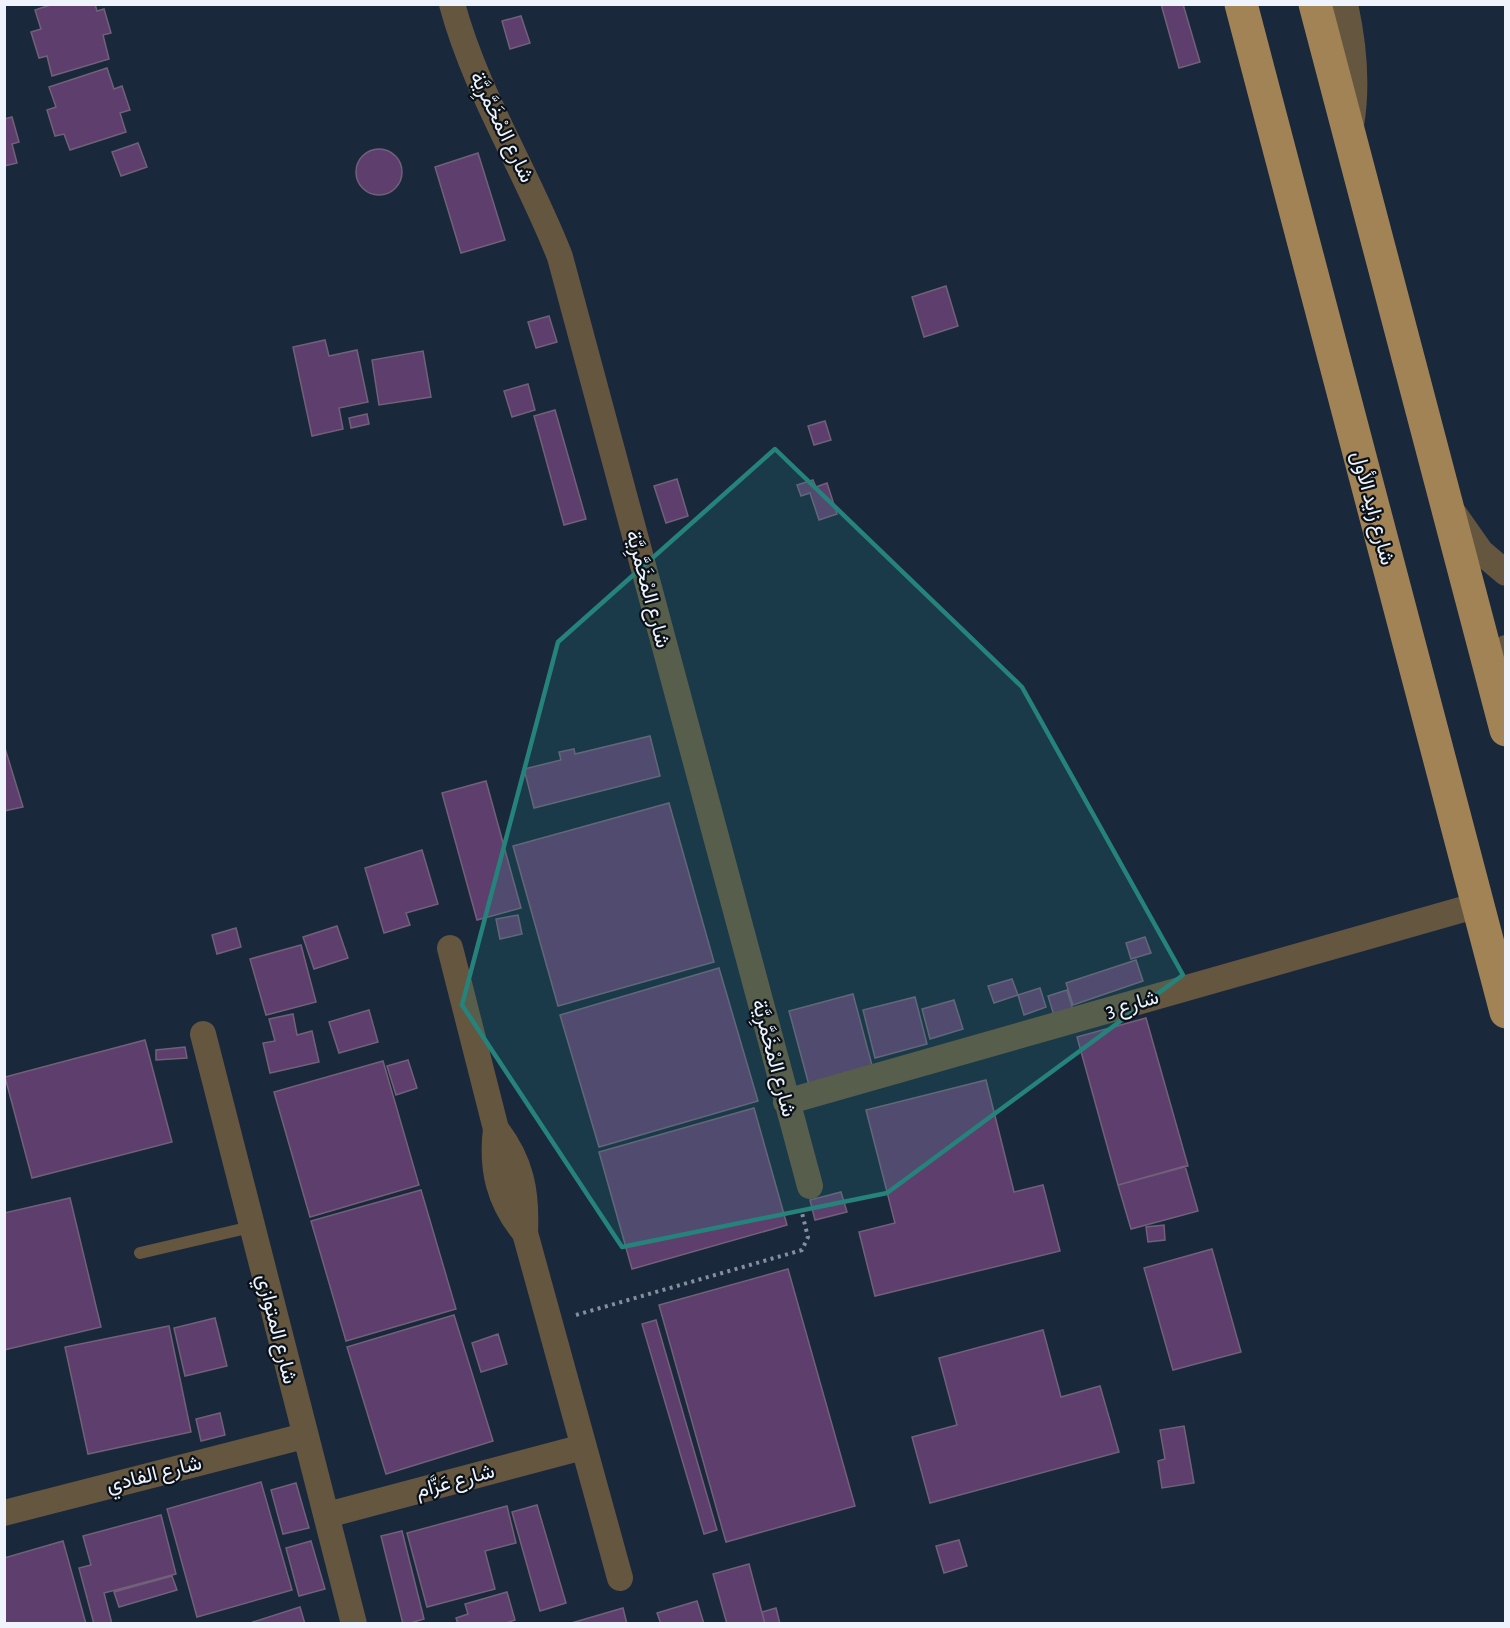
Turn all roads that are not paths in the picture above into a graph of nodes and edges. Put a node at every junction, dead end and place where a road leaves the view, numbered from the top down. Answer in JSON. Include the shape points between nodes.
{"nodes":[{"id":1,"x":452,"y":4,"type":"edge"},
{"id":2,"x":1241,"y":4,"type":"edge"},
{"id":3,"x":1315,"y":4,"type":"edge"},
{"id":4,"x":1345,"y":4,"type":"edge"},
{"id":5,"x":1349,"y":137,"type":"junction"},
{"id":6,"x":1445,"y":497,"type":"junction"},
{"id":7,"x":1506,"y":573,"type":"edge"},
{"id":8,"x":1506,"y":648,"type":"edge"},
{"id":9,"x":1494,"y":681,"type":"junction"},
{"id":10,"x":1506,"y":730,"type":"edge"},
{"id":11,"x":1478,"y":905,"type":"junction"},
{"id":12,"x":450,"y":948,"type":"dead end"},
{"id":13,"x":1506,"y":1012,"type":"edge"},
{"id":14,"x":203,"y":1034,"type":"dead end"},
{"id":15,"x":786,"y":1102,"type":"junction"},
{"id":16,"x":805,"y":1196,"type":"road end"},
{"id":17,"x":251,"y":1227,"type":"junction"},
{"id":18,"x":140,"y":1253,"type":"dead end"},
{"id":19,"x":304,"y":1436,"type":"junction"},
{"id":20,"x":583,"y":1447,"type":"junction"},
{"id":21,"x":4,"y":1513,"type":"edge"},
{"id":22,"x":327,"y":1515,"type":"junction"},
{"id":23,"x":620,"y":1578,"type":"dead end"},
{"id":24,"x":354,"y":1623,"type":"edge"}],
"edges":[{"from":1,"to":15,"type":"street","name":"شارع المْخَمَّرِيَّة","via":[[471,64],[560,257]]},
{"from":2,"to":11,"type":"main road","name":"شارع زايد الأول"},
{"from":3,"to":5,"type":"main road"},
{"from":4,"to":5,"type":"street","via":[[1355,73]]},
{"from":5,"to":6,"type":"main road"},
{"from":6,"to":7,"type":"street","via":[[1461,527],[1481,552]]},
{"from":6,"to":9,"type":"main road"},
{"from":8,"to":9,"type":"street"},
{"from":9,"to":10,"type":"main road"},
{"from":11,"to":13,"type":"main road","name":"شارع زايد الأول"},
{"from":11,"to":15,"type":"street","name":"شارع 3"},
{"from":12,"to":20,"type":"street","via":[[496,1129],[494,1158],[498,1185],[513,1218],[525,1233]]},
{"from":14,"to":17,"type":"street","name":"شارع المتوازي"},
{"from":15,"to":16,"type":"street","name":"شارع المْخَمَّرِيَّة"},
{"from":17,"to":18,"type":"lane"},
{"from":17,"to":19,"type":"street","name":"شارع المتوازي"},
{"from":19,"to":21,"type":"street","name":"شارع الفادي"},
{"from":19,"to":22,"type":"street","name":"شارع المتوازي"},
{"from":20,"to":22,"type":"street","name":"شارع عَزَّام"},
{"from":20,"to":23,"type":"street"},
{"from":22,"to":24,"type":"street","name":"شارع المتوازي"}]}
